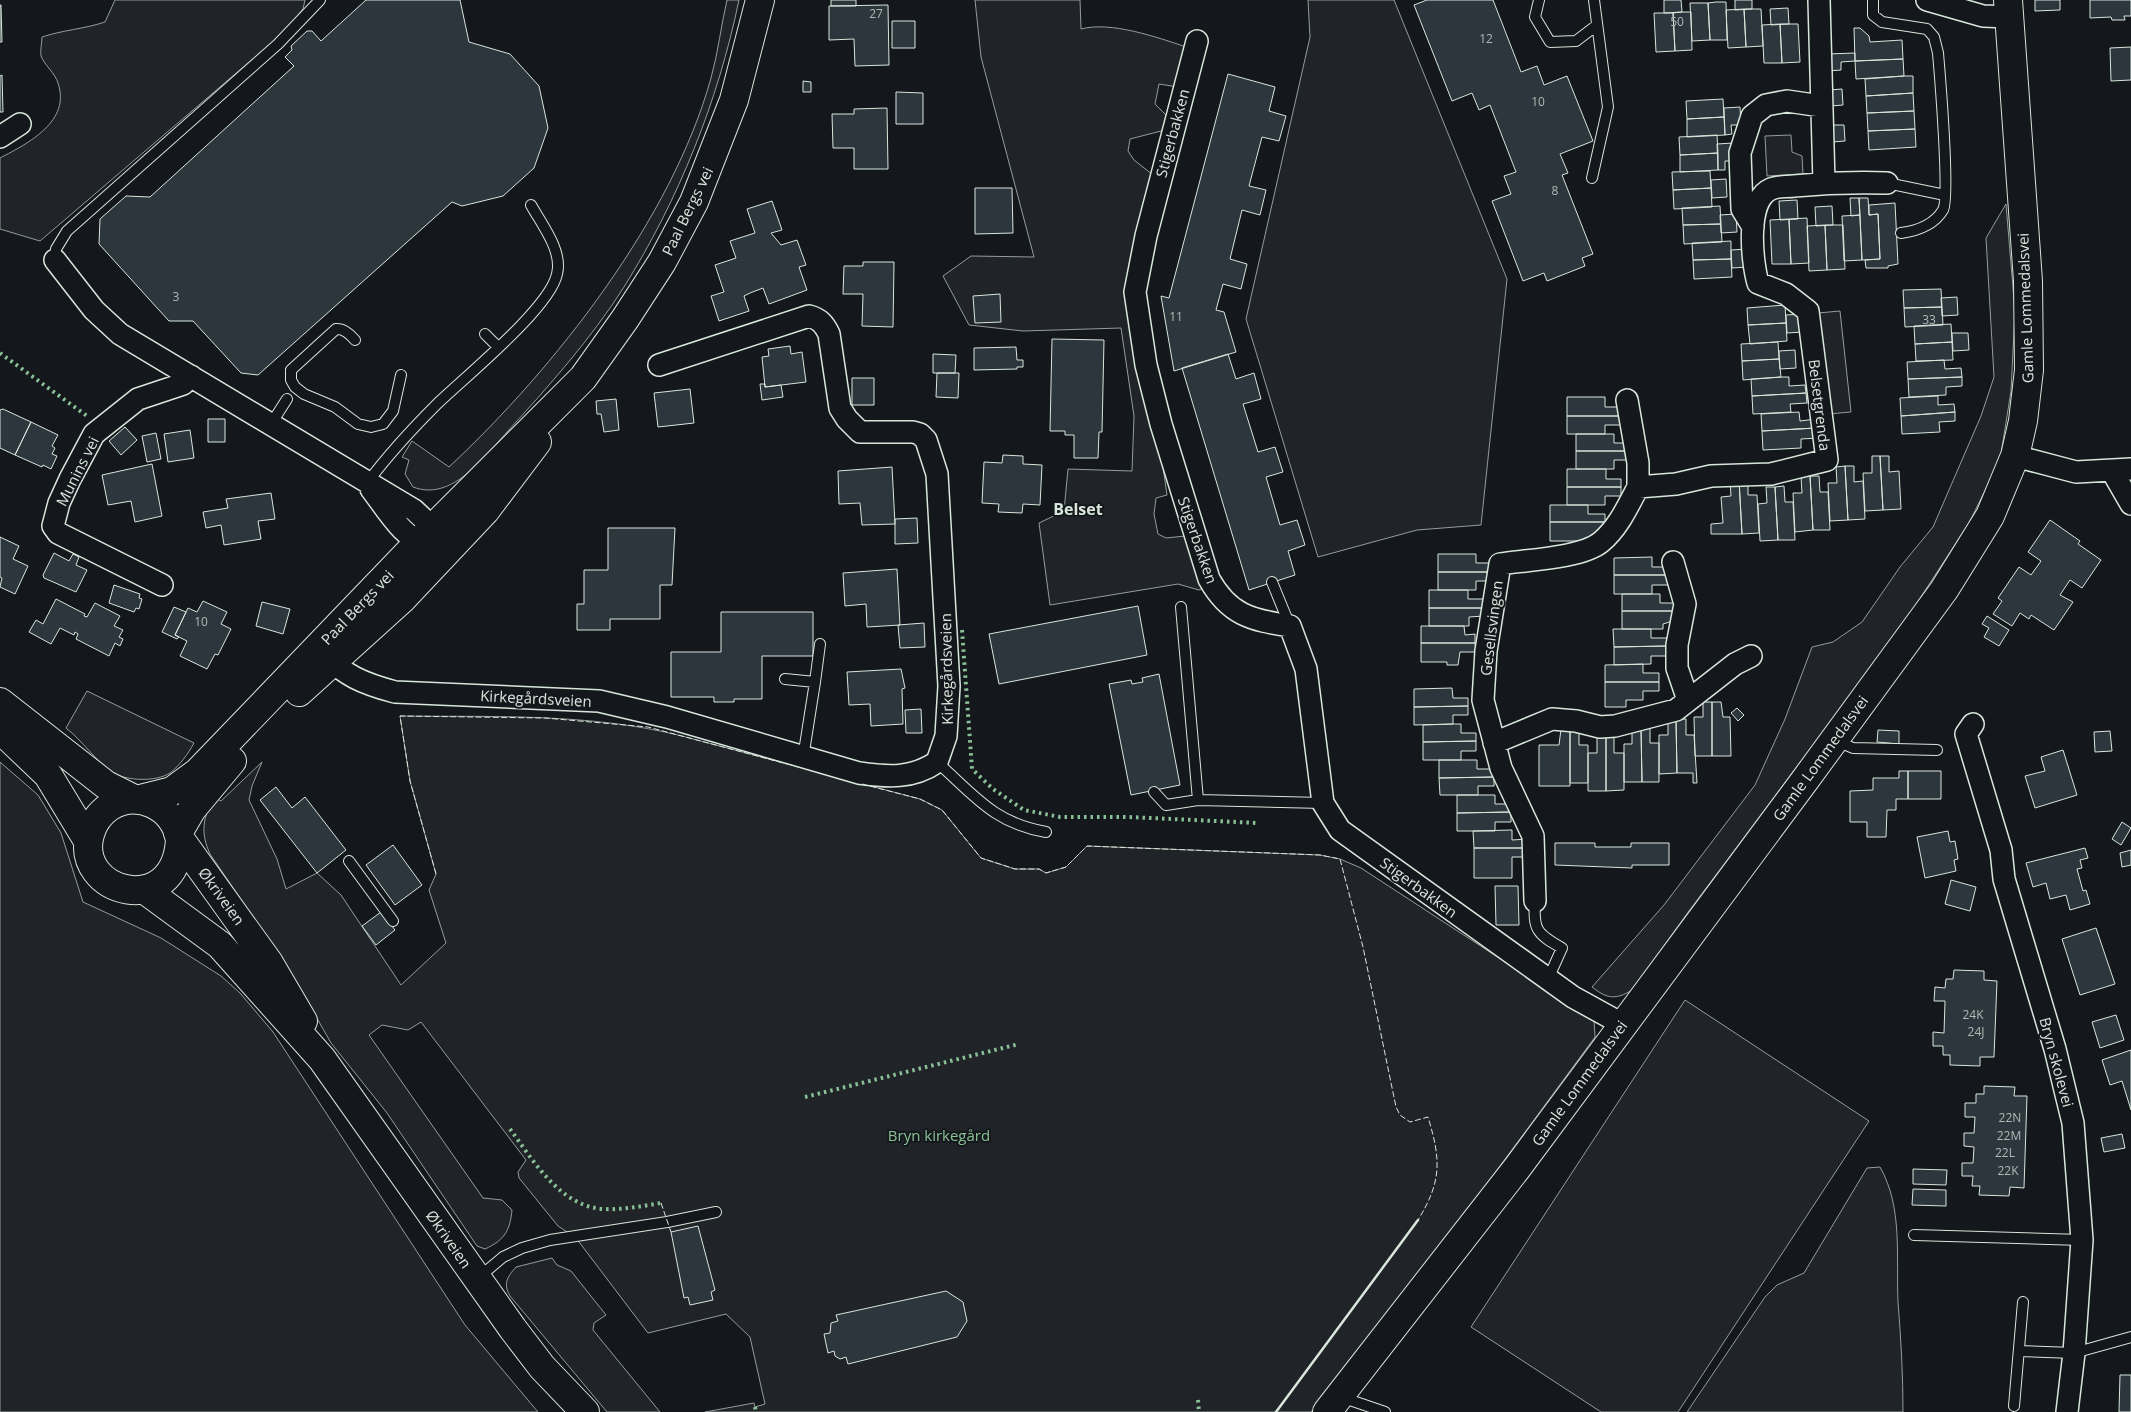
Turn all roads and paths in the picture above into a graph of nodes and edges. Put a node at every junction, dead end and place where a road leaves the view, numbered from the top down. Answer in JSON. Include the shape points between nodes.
{"nodes":[{"id":1,"x":320,"y":0,"type":"edge"},
{"id":2,"x":760,"y":0,"type":"edge"},
{"id":3,"x":1539,"y":0,"type":"edge"},
{"id":4,"x":1594,"y":0,"type":"edge"},
{"id":5,"x":1816,"y":0,"type":"edge"},
{"id":6,"x":1873,"y":0,"type":"edge"},
{"id":7,"x":1927,"y":0,"type":"edge"},
{"id":8,"x":2009,"y":8,"type":"edge"},
{"id":9,"x":1598,"y":25,"type":"junction"},
{"id":10,"x":1197,"y":41,"type":"dead end"},
{"id":11,"x":1821,"y":106,"type":"junction"},
{"id":12,"x":20,"y":124,"type":"dead end"},
{"id":13,"x":0,"y":137,"type":"edge"},
{"id":14,"x":1592,"y":178,"type":"dead end"},
{"id":15,"x":1824,"y":183,"type":"junction"},
{"id":16,"x":1887,"y":183,"type":"joint"},
{"id":17,"x":1945,"y":195,"type":"junction"},
{"id":18,"x":531,"y":205,"type":"dead end"},
{"id":19,"x":1753,"y":227,"type":"junction"},
{"id":20,"x":1900,"y":233,"type":"dead end"},
{"id":21,"x":55,"y":260,"type":"joint"},
{"id":22,"x":484,"y":334,"type":"dead end"},
{"id":23,"x":356,"y":340,"type":"dead end"},
{"id":24,"x":498,"y":347,"type":"junction"},
{"id":25,"x":659,"y":365,"type":"dead end"},
{"id":26,"x":400,"y":375,"type":"dead end"},
{"id":27,"x":191,"y":376,"type":"junction"},
{"id":28,"x":565,"y":398,"type":"junction"},
{"id":29,"x":287,"y":399,"type":"dead end"},
{"id":30,"x":1627,"y":400,"type":"dead end"},
{"id":31,"x":271,"y":424,"type":"junction"},
{"id":32,"x":2015,"y":456,"type":"junction"},
{"id":33,"x":2121,"y":470,"type":"edge"},
{"id":34,"x":367,"y":483,"type":"junction"},
{"id":35,"x":1638,"y":487,"type":"junction"},
{"id":36,"x":2131,"y":504,"type":"edge"},
{"id":37,"x":426,"y":536,"type":"junction"},
{"id":38,"x":446,"y":553,"type":"junction"},
{"id":39,"x":1673,"y":562,"type":"dead end"},
{"id":40,"x":1272,"y":582,"type":"dead end"},
{"id":41,"x":162,"y":585,"type":"dead end"},
{"id":42,"x":1181,"y":607,"type":"dead end"},
{"id":43,"x":1290,"y":626,"type":"junction"},
{"id":44,"x":820,"y":644,"type":"dead end"},
{"id":45,"x":324,"y":656,"type":"junction"},
{"id":46,"x":1751,"y":656,"type":"dead end"},
{"id":47,"x":785,"y":679,"type":"dead end"},
{"id":48,"x":816,"y":682,"type":"junction"},
{"id":49,"x":1688,"y":700,"type":"junction"},
{"id":50,"x":0,"y":702,"type":"edge"},
{"id":51,"x":1973,"y":724,"type":"dead end"},
{"id":52,"x":0,"y":730,"type":"edge"},
{"id":53,"x":1833,"y":740,"type":"junction"},
{"id":54,"x":1494,"y":743,"type":"junction"},
{"id":55,"x":1937,"y":750,"type":"dead end"},
{"id":56,"x":803,"y":758,"type":"junction"},
{"id":57,"x":937,"y":762,"type":"junction"},
{"id":58,"x":1154,"y":792,"type":"dead end"},
{"id":59,"x":137,"y":799,"type":"junction"},
{"id":60,"x":1198,"y":800,"type":"junction"},
{"id":61,"x":1323,"y":803,"type":"junction"},
{"id":62,"x":1046,"y":832,"type":"dead end"},
{"id":63,"x":179,"y":836,"type":"junction"},
{"id":64,"x":88,"y":841,"type":"junction"},
{"id":65,"x":349,"y":862,"type":"dead end"},
{"id":66,"x":145,"y":890,"type":"junction"},
{"id":67,"x":1535,"y":901,"type":"joint"},
{"id":68,"x":393,"y":921,"type":"dead end"},
{"id":69,"x":1548,"y":979,"type":"junction"},
{"id":70,"x":1622,"y":1024,"type":"junction"},
{"id":71,"x":322,"y":1059,"type":"junction"},
{"id":72,"x":716,"y":1212,"type":"dead end"},
{"id":73,"x":1914,"y":1235,"type":"dead end"},
{"id":74,"x":2082,"y":1240,"type":"junction"},
{"id":75,"x":477,"y":1279,"type":"junction"},
{"id":76,"x":2023,"y":1302,"type":"dead end"},
{"id":77,"x":2131,"y":1336,"type":"edge"},
{"id":78,"x":2019,"y":1351,"type":"junction"},
{"id":79,"x":2074,"y":1353,"type":"junction"},
{"id":80,"x":1333,"y":1404,"type":"edge"},
{"id":81,"x":2014,"y":1406,"type":"dead end"},
{"id":82,"x":584,"y":1412,"type":"edge"},
{"id":83,"x":1385,"y":1412,"type":"edge"},
{"id":84,"x":2067,"y":1412,"type":"edge"}],
"edges":[{"from":1,"to":21,"type":"lane","via":[[278,44],[67,231],[56,249]]},
{"from":2,"to":28,"type":"street","name":"Paal Bergs vei","via":[[734,100],[694,202],[662,262],[625,319]]},
{"from":3,"to":9,"type":"lane","via":[[1535,17],[1550,42],[1576,41]]},
{"from":4,"to":9,"type":"lane"},
{"from":5,"to":11,"type":"street"},
{"from":6,"to":17,"type":"lane","via":[[1873,15],[1882,22],[1927,29],[1934,37],[1938,53]]},
{"from":7,"to":8,"type":"street","via":[[1983,16]]},
{"from":8,"to":32,"type":"street","name":"Gamle Lommedalsvei","via":[[2028,290],[2028,392]]},
{"from":9,"to":14,"type":"lane","via":[[1608,107]]},
{"from":10,"to":43,"type":"street","name":"Stigerbakken","via":[[1137,272],[1138,320],[1161,424],[1209,579],[1219,597],[1235,610],[1261,621]]},
{"from":11,"to":15,"type":"street"},
{"from":11,"to":19,"type":"street","name":"Belsetgrenda","via":[[1787,102],[1766,105],[1752,116],[1740,153],[1742,209]]},
{"from":12,"to":13,"type":"street"},
{"from":15,"to":16,"type":"street","name":"Belsetgrenda"},
{"from":15,"to":19,"type":"street","name":"Belsetgrenda","via":[[1772,188],[1763,195]]},
{"from":16,"to":17,"type":"lane","name":"Belsetgrenda"},
{"from":17,"to":20,"type":"lane","via":[[1944,208],[1937,218],[1914,231]]},
{"from":18,"to":24,"type":"lane","via":[[558,256],[558,273],[554,286],[520,328]]},
{"from":19,"to":35,"type":"street","name":"Belsetgrenda","via":[[1753,264],[1758,283],[1786,294],[1808,311],[1827,460],[1771,474],[1711,476],[1676,484]]},
{"from":21,"to":27,"type":"street","via":[[94,310],[120,334]]},
{"from":22,"to":24,"type":"lane"},
{"from":23,"to":26,"type":"lane","via":[[341,328],[336,329],[291,370],[295,387],[335,407],[358,424],[372,427],[382,424],[393,411]]},
{"from":24,"to":34,"type":"lane","via":[[394,448]]},
{"from":25,"to":57,"type":"street","name":"Kirkegårdsveien","via":[[808,316],[816,318],[829,334],[840,408],[847,420],[860,432],[913,432],[926,440],[937,474],[949,686],[946,736]]},
{"from":27,"to":31,"type":"street"},
{"from":27,"to":41,"type":"street","name":"Munins vei","via":[[183,384],[138,399],[94,434],[59,503],[53,526],[58,533]]},
{"from":28,"to":37,"type":"street","name":"Paal Bergs vei","via":[[512,447]]},
{"from":28,"to":38,"type":"street","name":"Paal Bergs vei","via":[[527,456]]},
{"from":29,"to":31,"type":"lane"},
{"from":30,"to":35,"type":"street","via":[[1638,463]]},
{"from":31,"to":34,"type":"street"},
{"from":32,"to":33,"type":"street","via":[[2076,472]]},
{"from":32,"to":53,"type":"street","name":"Gamle Lommedalsvei","via":[[1990,516],[1970,549]]},
{"from":33,"to":36,"type":"street"},
{"from":34,"to":37,"type":"street","via":[[414,510]]},
{"from":35,"to":54,"type":"street","name":"Gesellsvingen","via":[[1613,530],[1601,543],[1585,552],[1500,564],[1486,651],[1483,700]]},
{"from":37,"to":38,"type":"street"},
{"from":37,"to":45,"type":"street","name":"Paal Bergs vei"},
{"from":38,"to":45,"type":"street","name":"Paal Bergs vei","via":[[403,598]]},
{"from":39,"to":49,"type":"street","via":[[1685,604],[1677,645],[1677,668]]},
{"from":40,"to":43,"type":"lane"},
{"from":42,"to":60,"type":"lane"},
{"from":43,"to":61,"type":"street","name":"Stigerbakken","via":[[1306,669]]},
{"from":44,"to":48,"type":"lane"},
{"from":45,"to":56,"type":"street","name":"Kirkegårdsveien","via":[[364,684],[395,692],[599,701],[667,717]]},
{"from":45,"to":59,"type":"street","name":"Paal Bergs vei","via":[[198,772],[172,791]]},
{"from":45,"to":63,"type":"street","name":"Paal Bergs vei","via":[[304,686],[239,753],[192,809]]},
{"from":46,"to":49,"type":"street","via":[[1735,664]]},
{"from":47,"to":48,"type":"lane"},
{"from":48,"to":56,"type":"lane"},
{"from":49,"to":54,"type":"street","via":[[1676,710],[1615,726],[1600,727],[1552,719]]},
{"from":50,"to":59,"type":"street","via":[[106,785]]},
{"from":51,"to":74,"type":"street","name":"Bryn skolevei","via":[[1966,734],[2001,850],[2004,879],[2056,1049],[2073,1123]]},
{"from":52,"to":64,"type":"street","via":[[48,775]]},
{"from":53,"to":55,"type":"lane","via":[[1853,748]]},
{"from":53,"to":70,"type":"street","name":"Gamle Lommedalsvei"},
{"from":54,"to":67,"type":"street","name":"Gesellsvingen","via":[[1507,782],[1533,836]]},
{"from":56,"to":57,"type":"street","name":"Kirkegårdsveien","via":[[859,773],[901,777],[927,769]]},
{"from":57,"to":62,"type":"lane","via":[[997,816],[1022,828]]},
{"from":58,"to":60,"type":"lane","via":[[1166,805]]},
{"from":59,"to":63,"type":"street","via":[[164,810],[173,820]]},
{"from":59,"to":64,"type":"street","via":[[117,802],[103,811],[93,824]]},
{"from":60,"to":61,"type":"lane"},
{"from":61,"to":69,"type":"street","name":"Stigerbakken","via":[[1340,830]]},
{"from":63,"to":66,"type":"street","via":[[179,856],[172,871],[160,883]]},
{"from":63,"to":71,"type":"street","name":"Økriveien","via":[[286,989]]},
{"from":64,"to":66,"type":"street","via":[[92,865],[109,884],[120,889]]},
{"from":65,"to":68,"type":"lane"},
{"from":66,"to":71,"type":"street","name":"Økriveien","via":[[220,945]]},
{"from":67,"to":69,"type":"lane","name":"Gesellsvingen","via":[[1534,922],[1542,936],[1562,948]]},
{"from":69,"to":70,"type":"street","name":"Stigerbakken"},
{"from":70,"to":80,"type":"street","name":"Gamle Lommedalsvei","via":[[1517,1168]]},
{"from":71,"to":75,"type":"street","name":"Økriveien"},
{"from":72,"to":75,"type":"lane","via":[[522,1248],[503,1257]]},
{"from":73,"to":74,"type":"lane"},
{"from":74,"to":79,"type":"street","name":"Bryn skolevei"},
{"from":75,"to":82,"type":"street","name":"Økriveien","via":[[542,1367]]},
{"from":76,"to":78,"type":"lane"},
{"from":77,"to":79,"type":"lane"},
{"from":78,"to":79,"type":"lane"},
{"from":78,"to":81,"type":"lane"},
{"from":79,"to":84,"type":"street","name":"Bryn skolevei"},
{"from":80,"to":83,"type":"lane"}]}
